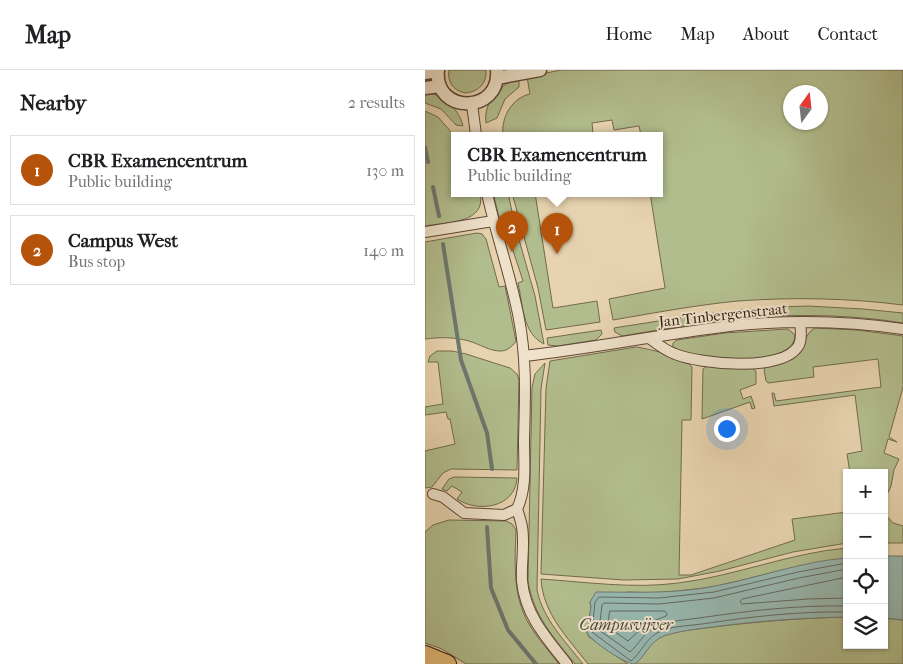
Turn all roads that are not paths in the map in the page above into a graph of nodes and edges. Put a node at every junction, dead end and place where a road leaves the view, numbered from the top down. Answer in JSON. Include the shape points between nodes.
{"nodes":[{"id":1,"x":540,"y":70,"type":"edge"},
{"id":2,"x":433,"y":72,"type":"edge"},
{"id":3,"x":497,"y":74,"type":"edge"},
{"id":4,"x":440,"y":86,"type":"junction"},
{"id":5,"x":425,"y":88,"type":"edge"},
{"id":6,"x":472,"y":104,"type":"junction"},
{"id":7,"x":476,"y":132,"type":"edge"},
{"id":8,"x":488,"y":197,"type":"edge"},
{"id":9,"x":493,"y":220,"type":"junction"},
{"id":10,"x":425,"y":232,"type":"edge"},
{"id":11,"x":801,"y":322,"type":"junction"},
{"id":12,"x":903,"y":329,"type":"edge"},
{"id":13,"x":649,"y":338,"type":"junction"},
{"id":14,"x":524,"y":356,"type":"junction"},
{"id":15,"x":433,"y":494,"type":"dead end"},
{"id":16,"x":517,"y":509,"type":"junction"},
{"id":17,"x":425,"y":655,"type":"edge"},
{"id":18,"x":447,"y":664,"type":"edge"},
{"id":19,"x":567,"y":664,"type":"edge"}],
"edges":[{"from":1,"to":3,"type":"street"},
{"from":2,"to":4,"type":"street"},
{"from":3,"to":6,"type":"street","via":[[487,97]]},
{"from":4,"to":5,"type":"street"},
{"from":4,"to":6,"type":"street","via":[[455,102]]},
{"from":6,"to":7,"type":"street"},
{"from":8,"to":9,"type":"street"},
{"from":9,"to":10,"type":"street"},
{"from":9,"to":14,"type":"street","via":[[516,302]]},
{"from":11,"to":12,"type":"street","name":"Jan Tinbergenstraat"},
{"from":11,"to":13,"type":"street","name":"Jan Tinbergenstraat","via":[[741,325]]},
{"from":11,"to":13,"type":"street","name":"Jan Tinbergenstraat","via":[[801,340],[795,350],[782,358],[754,363],[688,358],[670,352]]},
{"from":13,"to":14,"type":"street","name":"Jan Tinbergenstraat"},
{"from":14,"to":16,"type":"street","via":[[524,474],[522,497]]},
{"from":15,"to":16,"type":"street","via":[[443,497],[464,513],[504,515]]},
{"from":16,"to":19,"type":"street","via":[[523,528],[522,580],[526,604],[539,629]]},
{"from":17,"to":18,"type":"highway"}]}
